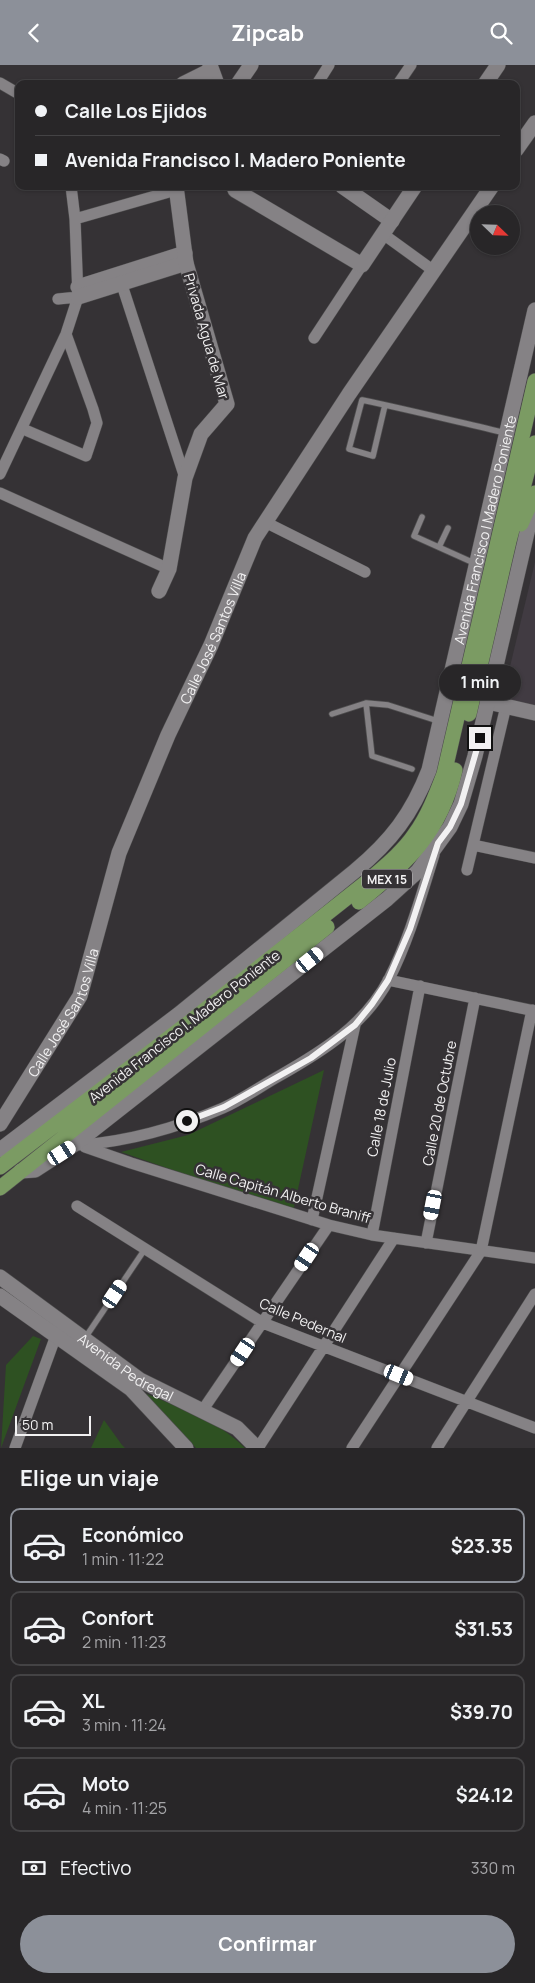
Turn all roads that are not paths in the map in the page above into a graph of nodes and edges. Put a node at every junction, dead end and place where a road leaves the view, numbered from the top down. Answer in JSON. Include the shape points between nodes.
{"nodes":[{"id":1,"x":251,"y":65,"type":"edge"},
{"id":2,"x":329,"y":65,"type":"edge"},
{"id":3,"x":411,"y":65,"type":"edge"},
{"id":4,"x":498,"y":65,"type":"edge"},
{"id":5,"x":214,"y":77,"type":"edge"},
{"id":6,"x":201,"y":80,"type":"edge"},
{"id":7,"x":241,"y":80,"type":"edge"},
{"id":8,"x":320,"y":80,"type":"edge"},
{"id":9,"x":401,"y":80,"type":"edge"},
{"id":10,"x":488,"y":80,"type":"edge"},
{"id":11,"x":0,"y":83,"type":"edge"},
{"id":12,"x":15,"y":92,"type":"edge"},
{"id":13,"x":535,"y":123,"type":"edge"},
{"id":14,"x":520,"y":144,"type":"edge"},
{"id":15,"x":71,"y":190,"type":"edge"},
{"id":16,"x":169,"y":190,"type":"edge"},
{"id":17,"x":176,"y":190,"type":"edge"},
{"id":18,"x":235,"y":190,"type":"dead end"},
{"id":19,"x":348,"y":190,"type":"edge"},
{"id":20,"x":412,"y":190,"type":"edge"},
{"id":21,"x":489,"y":190,"type":"edge"},
{"id":22,"x":75,"y":219,"type":"junction"},
{"id":23,"x":392,"y":221,"type":"junction"},
{"id":24,"x":383,"y":234,"type":"junction"},
{"id":25,"x":186,"y":258,"type":"junction"},
{"id":26,"x":362,"y":265,"type":"junction"},
{"id":27,"x":434,"y":271,"type":"junction"},
{"id":28,"x":122,"y":285,"type":"junction"},
{"id":29,"x":78,"y":292,"type":"junction"},
{"id":30,"x":58,"y":299,"type":"dead end"},
{"id":31,"x":535,"y":310,"type":"edge"},
{"id":32,"x":66,"y":334,"type":"junction"},
{"id":33,"x":314,"y":338,"type":"dead end"},
{"id":34,"x":535,"y":381,"type":"edge"},
{"id":35,"x":385,"y":405,"type":"junction"},
{"id":36,"x":23,"y":429,"type":"junction"},
{"id":37,"x":506,"y":433,"type":"junction"},
{"id":38,"x":531,"y":439,"type":"edge"},
{"id":39,"x":0,"y":474,"type":"edge"},
{"id":40,"x":185,"y":478,"type":"junction"},
{"id":41,"x":0,"y":493,"type":"edge"},
{"id":42,"x":535,"y":493,"type":"edge"},
{"id":43,"x":535,"y":497,"type":"edge"},
{"id":44,"x":422,"y":517,"type":"dead end"},
{"id":45,"x":265,"y":523,"type":"junction"},
{"id":46,"x":448,"y":528,"type":"dead end"},
{"id":47,"x":509,"y":541,"type":"junction"},
{"id":48,"x":439,"y":547,"type":"junction"},
{"id":49,"x":476,"y":564,"type":"junction"},
{"id":50,"x":169,"y":569,"type":"junction"},
{"id":51,"x":365,"y":572,"type":"dead end"},
{"id":52,"x":159,"y":591,"type":"dead end"},
{"id":53,"x":488,"y":702,"type":"junction"},
{"id":54,"x":366,"y":703,"type":"junction"},
{"id":55,"x":506,"y":706,"type":"junction"},
{"id":56,"x":535,"y":713,"type":"edge"},
{"id":57,"x":332,"y":714,"type":"dead end"},
{"id":58,"x":440,"y":722,"type":"junction"},
{"id":59,"x":412,"y":769,"type":"dead end"},
{"id":60,"x":438,"y":843,"type":"junction"},
{"id":61,"x":473,"y":845,"type":"junction"},
{"id":62,"x":535,"y":856,"type":"edge"},
{"id":63,"x":467,"y":870,"type":"dead end"},
{"id":64,"x":388,"y":980,"type":"junction"},
{"id":65,"x":420,"y":986,"type":"junction"},
{"id":66,"x":475,"y":998,"type":"junction"},
{"id":67,"x":533,"y":1010,"type":"edge"},
{"id":68,"x":355,"y":1025,"type":"junction"},
{"id":69,"x":0,"y":1124,"type":"edge"},
{"id":70,"x":31,"y":1143,"type":"junction"},
{"id":71,"x":78,"y":1145,"type":"junction"},
{"id":72,"x":0,"y":1150,"type":"edge"},
{"id":73,"x":0,"y":1157,"type":"edge"},
{"id":74,"x":0,"y":1167,"type":"edge"},
{"id":75,"x":21,"y":1171,"type":"junction"},
{"id":76,"x":0,"y":1188,"type":"edge"},
{"id":77,"x":77,"y":1206,"type":"dead end"},
{"id":78,"x":312,"y":1220,"type":"junction"},
{"id":79,"x":329,"y":1225,"type":"junction"},
{"id":80,"x":372,"y":1235,"type":"junction"},
{"id":81,"x":394,"y":1238,"type":"junction"},
{"id":82,"x":426,"y":1243,"type":"junction"},
{"id":83,"x":145,"y":1249,"type":"junction"},
{"id":84,"x":481,"y":1251,"type":"junction"},
{"id":85,"x":535,"y":1258,"type":"edge"},
{"id":86,"x":0,"y":1277,"type":"edge"},
{"id":87,"x":535,"y":1294,"type":"edge"},
{"id":88,"x":0,"y":1295,"type":"edge"},
{"id":89,"x":263,"y":1323,"type":"junction"},
{"id":90,"x":59,"y":1329,"type":"junction"},
{"id":91,"x":84,"y":1339,"type":"junction"},
{"id":92,"x":323,"y":1346,"type":"junction"},
{"id":93,"x":399,"y":1375,"type":"junction"},
{"id":94,"x":468,"y":1401,"type":"junction"},
{"id":95,"x":202,"y":1411,"type":"junction"},
{"id":96,"x":535,"y":1428,"type":"edge"},
{"id":97,"x":180,"y":1445,"type":"edge"},
{"id":98,"x":14,"y":1448,"type":"edge"},
{"id":99,"x":258,"y":1448,"type":"edge"},
{"id":100,"x":352,"y":1448,"type":"edge"},
{"id":101,"x":438,"y":1448,"type":"edge"}],
"edges":[{"from":1,"to":7,"type":"street"},
{"from":2,"to":8,"type":"street"},
{"from":3,"to":9,"type":"street"},
{"from":4,"to":10,"type":"street"},
{"from":5,"to":6,"type":"street"},
{"from":11,"to":12,"type":"street"},
{"from":13,"to":14,"type":"street"},
{"from":15,"to":22,"type":"street"},
{"from":16,"to":22,"type":"street"},
{"from":17,"to":25,"type":"street","name":"Privada Agua de Mar"},
{"from":18,"to":26,"type":"street"},
{"from":19,"to":23,"type":"street"},
{"from":20,"to":23,"type":"street"},
{"from":21,"to":27,"type":"street","name":"Calle José Santos Villa"},
{"from":22,"to":29,"type":"street"},
{"from":23,"to":24,"type":"street"},
{"from":24,"to":26,"type":"street"},
{"from":24,"to":27,"type":"street"},
{"from":25,"to":28,"type":"street"},
{"from":25,"to":29,"type":"street"},
{"from":25,"to":40,"type":"street","name":"Privada Agua de Mar","via":[[227,404],[201,434]]},
{"from":26,"to":33,"type":"street"},
{"from":27,"to":45,"type":"street","name":"Calle José Santos Villa"},
{"from":28,"to":29,"type":"street"},
{"from":28,"to":40,"type":"street"},
{"from":29,"to":30,"type":"street"},
{"from":29,"to":32,"type":"street"},
{"from":31,"to":37,"type":"street","name":"Avenida Francisco I Madero Poniente"},
{"from":32,"to":36,"type":"street"},
{"from":32,"to":36,"type":"street","via":[[97,423],[86,456]]},
{"from":34,"to":38,"type":"main road","name":"Avenida Francisco I. Madero Poniente","number":"MEX 15"},
{"from":35,"to":35,"type":"lane","via":[[362,400],[349,449],[373,456]]},
{"from":35,"to":37,"type":"lane"},
{"from":36,"to":39,"type":"street"},
{"from":37,"to":38,"type":"lane"},
{"from":37,"to":49,"type":"street","name":"Avenida Francisco I Madero Poniente"},
{"from":38,"to":47,"type":"main road","name":"Avenida Francisco I. Madero Poniente","number":"MEX 15"},
{"from":38,"to":70,"type":"main road","name":"Avenida Francisco I. Madero Poniente","number":"MEX 15","via":[[444,774],[415,835],[368,881],[180,1031]]},
{"from":40,"to":50,"type":"street","name":"Privada Agua de Mar"},
{"from":41,"to":50,"type":"street"},
{"from":42,"to":47,"type":"main road","via":[[520,526]]},
{"from":43,"to":53,"type":"street","name":"Avenida Francisco I. Madero Poniente"},
{"from":44,"to":48,"type":"lane","via":[[414,536]]},
{"from":45,"to":51,"type":"street"},
{"from":45,"to":69,"type":"street","name":"Calle José Santos Villa","via":[[255,538],[119,853],[80,996]]},
{"from":46,"to":48,"type":"lane"},
{"from":47,"to":75,"type":"main road","name":"Avenida Francisco I. Madero Poniente","number":"MEX 15","via":[[454,777],[425,840],[404,865],[375,889]]},
{"from":48,"to":49,"type":"lane"},
{"from":49,"to":58,"type":"street","name":"Avenida Francisco I Madero Poniente"},
{"from":50,"to":52,"type":"street","name":"Privada Agua de Mar"},
{"from":53,"to":55,"type":"street"},
{"from":53,"to":60,"type":"street","name":"Avenida Francisco I. Madero Poniente","via":[[461,804]]},
{"from":54,"to":57,"type":"lane"},
{"from":54,"to":58,"type":"lane","via":[[388,705]]},
{"from":54,"to":59,"type":"lane","via":[[372,757]]},
{"from":55,"to":56,"type":"street"},
{"from":55,"to":61,"type":"street"},
{"from":58,"to":72,"type":"street","name":"Avenida Francisco I Madero Poniente","via":[[420,793],[399,829],[379,851],[179,1014]]},
{"from":60,"to":64,"type":"street","via":[[410,929]]},
{"from":60,"to":71,"type":"street","name":"Avenida Francisco I. Madero Poniente","via":[[418,871],[387,899]]},
{"from":61,"to":62,"type":"street"},
{"from":61,"to":63,"type":"street"},
{"from":64,"to":65,"type":"street"},
{"from":64,"to":68,"type":"street"},
{"from":65,"to":66,"type":"street"},
{"from":65,"to":80,"type":"street","name":"Calle 18 de Julio"},
{"from":66,"to":67,"type":"street"},
{"from":66,"to":82,"type":"street","name":"Calle 20 de Octubre"},
{"from":67,"to":84,"type":"street"},
{"from":68,"to":71,"type":"street","via":[[311,1058],[224,1107],[122,1140]]},
{"from":68,"to":78,"type":"street"},
{"from":70,"to":73,"type":"main road","via":[[22,1143]]},
{"from":70,"to":74,"type":"main road","name":"Avenida Francisco I. Madero Poniente","number":"MEX 15"},
{"from":71,"to":75,"type":"street","name":"Avenida Francisco I. Madero Poniente","via":[[35,1170]]},
{"from":71,"to":78,"type":"street","name":"Calle Capitán Alberto Braniff"},
{"from":75,"to":76,"type":"main road","name":"Avenida Francisco I. Madero Poniente","number":"MEX 15"},
{"from":77,"to":83,"type":"street","name":"Calle Pedernal"},
{"from":78,"to":79,"type":"street","name":"Calle Capitán Alberto Braniff"},
{"from":79,"to":80,"type":"street","name":"Calle Capitán Alberto Braniff"},
{"from":79,"to":89,"type":"street"},
{"from":80,"to":81,"type":"street","name":"Calle Capitán Alberto Braniff"},
{"from":81,"to":82,"type":"street","name":"Calle Capitán Alberto Braniff"},
{"from":81,"to":92,"type":"street"},
{"from":82,"to":84,"type":"street","name":"Calle Capitán Alberto Braniff"},
{"from":83,"to":89,"type":"street","name":"Calle Pedernal"},
{"from":83,"to":91,"type":"lane"},
{"from":84,"to":85,"type":"street","name":"Calle Capitán Alberto Braniff"},
{"from":84,"to":93,"type":"street"},
{"from":86,"to":90,"type":"street","name":"Avenida Pedregal"},
{"from":87,"to":94,"type":"street"},
{"from":88,"to":90,"type":"street","name":"Avenida Pedregal"},
{"from":89,"to":92,"type":"street","name":"Calle Pedernal"},
{"from":89,"to":95,"type":"street"},
{"from":90,"to":91,"type":"street","name":"Avenida Pedregal"},
{"from":90,"to":97,"type":"street","name":"Avenida Pedregal","via":[[131,1389]]},
{"from":90,"to":98,"type":"street"},
{"from":91,"to":95,"type":"street","name":"Avenida Pedregal","via":[[140,1380]]},
{"from":92,"to":93,"type":"street","name":"Calle Pedernal"},
{"from":92,"to":99,"type":"street"},
{"from":93,"to":94,"type":"street","name":"Calle Pedernal"},
{"from":93,"to":100,"type":"street"},
{"from":94,"to":96,"type":"street","name":"Calle Pedernal"},
{"from":94,"to":101,"type":"street"},
{"from":95,"to":99,"type":"street","name":"Avenida Pedregal","via":[[237,1428]]}]}
